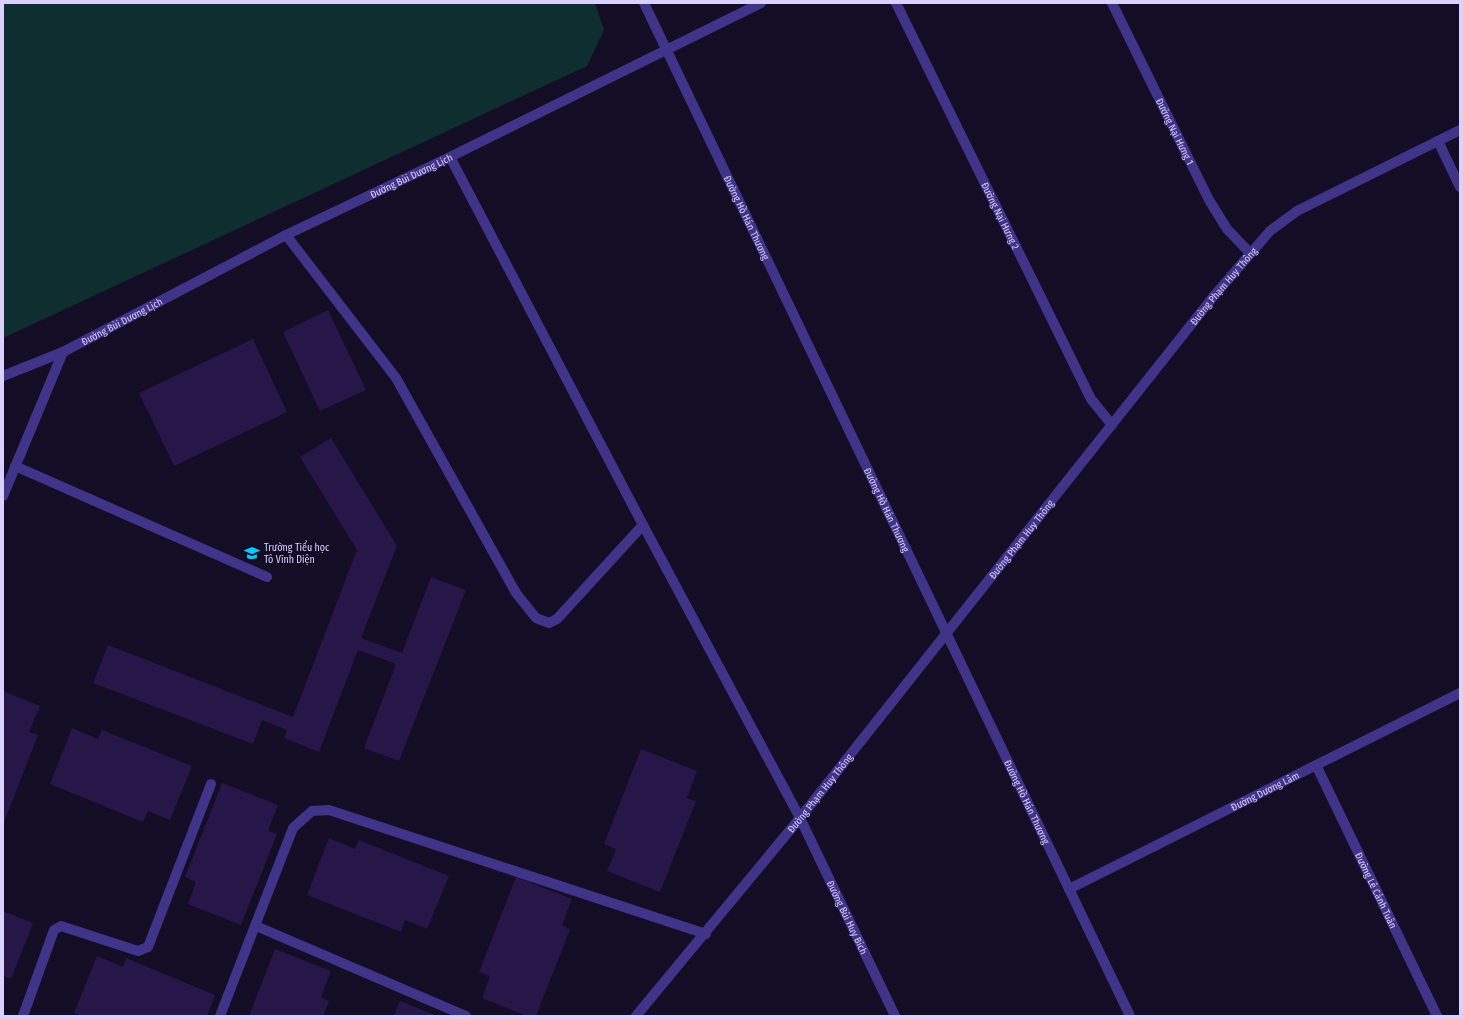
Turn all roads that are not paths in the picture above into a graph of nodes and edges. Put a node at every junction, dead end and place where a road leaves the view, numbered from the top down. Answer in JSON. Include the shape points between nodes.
{"nodes":[{"id":1,"x":644,"y":3,"type":"edge"},
{"id":2,"x":761,"y":3,"type":"edge"},
{"id":3,"x":896,"y":3,"type":"edge"},
{"id":4,"x":1112,"y":3,"type":"edge"},
{"id":5,"x":666,"y":49,"type":"junction"},
{"id":6,"x":1460,"y":130,"type":"edge"},
{"id":7,"x":1438,"y":141,"type":"junction"},
{"id":8,"x":450,"y":157,"type":"junction"},
{"id":9,"x":1460,"y":187,"type":"edge"},
{"id":10,"x":286,"y":235,"type":"junction"},
{"id":11,"x":1250,"y":253,"type":"junction"},
{"id":12,"x":63,"y":352,"type":"junction"},
{"id":13,"x":3,"y":376,"type":"edge"},
{"id":14,"x":1112,"y":425,"type":"junction"},
{"id":15,"x":15,"y":466,"type":"junction"},
{"id":16,"x":3,"y":496,"type":"edge"},
{"id":17,"x":642,"y":525,"type":"junction"},
{"id":18,"x":267,"y":577,"type":"dead end"},
{"id":19,"x":946,"y":633,"type":"junction"},
{"id":20,"x":1460,"y":693,"type":"edge"},
{"id":21,"x":1316,"y":765,"type":"junction"},
{"id":22,"x":211,"y":784,"type":"dead end"},
{"id":23,"x":800,"y":818,"type":"junction"},
{"id":24,"x":1069,"y":889,"type":"junction"},
{"id":25,"x":256,"y":926,"type":"junction"},
{"id":26,"x":706,"y":934,"type":"junction"},
{"id":27,"x":23,"y":1016,"type":"edge"},
{"id":28,"x":220,"y":1016,"type":"edge"},
{"id":29,"x":466,"y":1016,"type":"edge"},
{"id":30,"x":636,"y":1016,"type":"edge"},
{"id":31,"x":895,"y":1016,"type":"edge"},
{"id":32,"x":1130,"y":1016,"type":"edge"},
{"id":33,"x":1437,"y":1016,"type":"edge"}],
"edges":[{"from":1,"to":5,"type":"street","name":"Đường Hồ Hán Thương"},
{"from":2,"to":5,"type":"street","name":"Đường Bùi Dương Lịch"},
{"from":3,"to":14,"type":"street","name":"Đường Nại Hưng 2","via":[[1091,399]]},
{"from":4,"to":11,"type":"street","name":"Đường Nại Hưng 1","via":[[1209,200],[1227,229]]},
{"from":5,"to":8,"type":"street","name":"Đường Bùi Dương Lịch"},
{"from":5,"to":19,"type":"street","name":"Đường Hồ Hán Thương"},
{"from":6,"to":7,"type":"street","name":"Đường Phạm Huy Thông"},
{"from":7,"to":9,"type":"street"},
{"from":7,"to":11,"type":"street","name":"Đường Phạm Huy Thông","via":[[1297,211],[1270,231]]},
{"from":8,"to":10,"type":"street","name":"Đường Bùi Dương Lịch"},
{"from":8,"to":17,"type":"street","name":"Đường Bùi Huy Bích"},
{"from":10,"to":12,"type":"street","name":"Đường Bùi Dương Lịch"},
{"from":10,"to":17,"type":"street","via":[[396,378],[516,593],[536,618],[549,623],[558,619]]},
{"from":11,"to":14,"type":"street","name":"Đường Phạm Huy Thông"},
{"from":12,"to":13,"type":"street","name":"Đường Bùi Dương Lịch"},
{"from":12,"to":15,"type":"street"},
{"from":14,"to":19,"type":"street","name":"Đường Phạm Huy Thông"},
{"from":15,"to":16,"type":"street"},
{"from":15,"to":18,"type":"street"},
{"from":17,"to":23,"type":"street","name":"Đường Bùi Huy Bích"},
{"from":19,"to":23,"type":"street","name":"Đường Phạm Huy Thông"},
{"from":19,"to":24,"type":"street","name":"Đường Hồ Hán Thương"},
{"from":20,"to":21,"type":"street","name":"Đường Dương Lâm"},
{"from":21,"to":24,"type":"street","name":"Đường Dương Lâm"},
{"from":21,"to":33,"type":"street","name":"Đường Lê Cảnh Tuân"},
{"from":22,"to":27,"type":"street","via":[[148,947],[138,951],[61,926],[57,928],[54,930]]},
{"from":23,"to":26,"type":"street","name":"Đường Phạm Huy Thông"},
{"from":23,"to":31,"type":"street","name":"Đường Bùi Huy Bích"},
{"from":24,"to":32,"type":"street","name":"Đường Hồ Hán Thương"},
{"from":25,"to":26,"type":"street","via":[[293,828],[312,811],[329,810]]},
{"from":25,"to":28,"type":"street"},
{"from":25,"to":29,"type":"street"},
{"from":26,"to":30,"type":"street","name":"Đường Phạm Huy Thông"}]}
